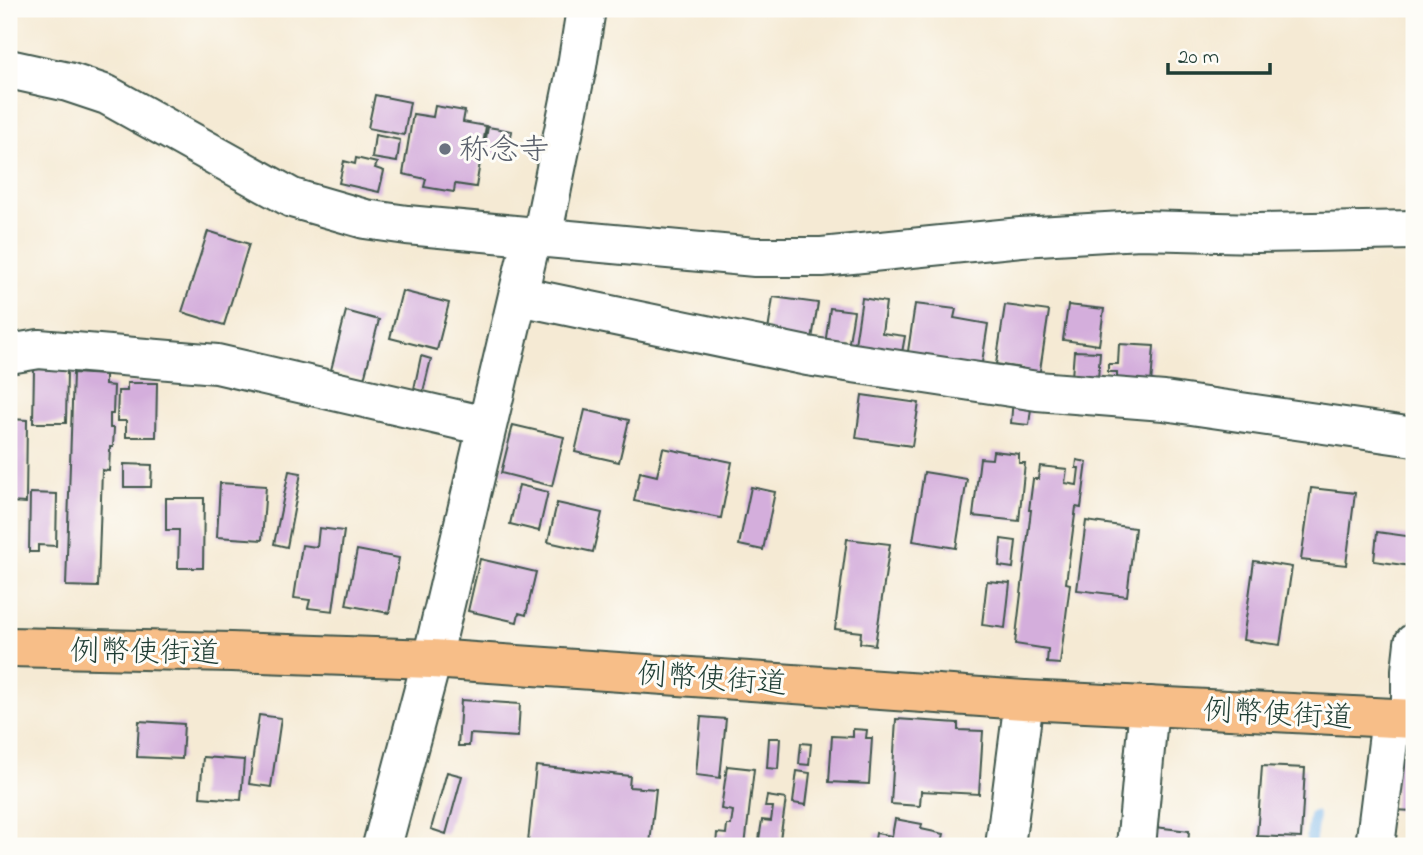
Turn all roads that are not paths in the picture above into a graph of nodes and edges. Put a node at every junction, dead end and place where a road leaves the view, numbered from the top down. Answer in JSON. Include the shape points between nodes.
{"nodes":[{"id":1,"x":586,"y":9,"type":"edge"},
{"id":2,"x":9,"y":69,"type":"edge"},
{"id":3,"x":1414,"y":230,"type":"edge"},
{"id":4,"x":537,"y":237,"type":"junction"},
{"id":5,"x":519,"y":296,"type":"junction"},
{"id":6,"x":9,"y":354,"type":"edge"},
{"id":7,"x":486,"y":426,"type":"junction"},
{"id":8,"x":1414,"y":437,"type":"edge"},
{"id":9,"x":1414,"y":643,"type":"edge"},
{"id":10,"x":9,"y":647,"type":"edge"},
{"id":11,"x":432,"y":659,"type":"junction"},
{"id":12,"x":1024,"y":700,"type":"junction"},
{"id":13,"x":1149,"y":706,"type":"junction"},
{"id":14,"x":1405,"y":719,"type":"edge"},
{"id":15,"x":382,"y":846,"type":"edge"},
{"id":16,"x":1005,"y":846,"type":"edge"},
{"id":17,"x":1136,"y":846,"type":"edge"},
{"id":18,"x":1375,"y":846,"type":"edge"}],
"edges":[{"from":1,"to":4,"type":"street"},
{"from":2,"to":4,"type":"street","via":[[107,95],[292,198],[326,209],[407,225]]},
{"from":3,"to":4,"type":"street","via":[[1140,230],[822,257],[755,257]]},
{"from":4,"to":5,"type":"street"},
{"from":5,"to":7,"type":"street"},
{"from":5,"to":8,"type":"street","via":[[807,356],[1037,391],[1164,401]]},
{"from":6,"to":7,"type":"street","via":[[39,349],[217,363]]},
{"from":7,"to":11,"type":"street"},
{"from":9,"to":14,"type":"street"},
{"from":10,"to":11,"type":"main road","name":"例幣使街道"},
{"from":11,"to":12,"type":"main road","name":"例幣使街道"},
{"from":11,"to":15,"type":"street"},
{"from":12,"to":13,"type":"main road","name":"例幣使街道"},
{"from":12,"to":16,"type":"street"},
{"from":13,"to":14,"type":"main road","name":"例幣使街道"},
{"from":13,"to":17,"type":"street"},
{"from":14,"to":18,"type":"street"}]}
